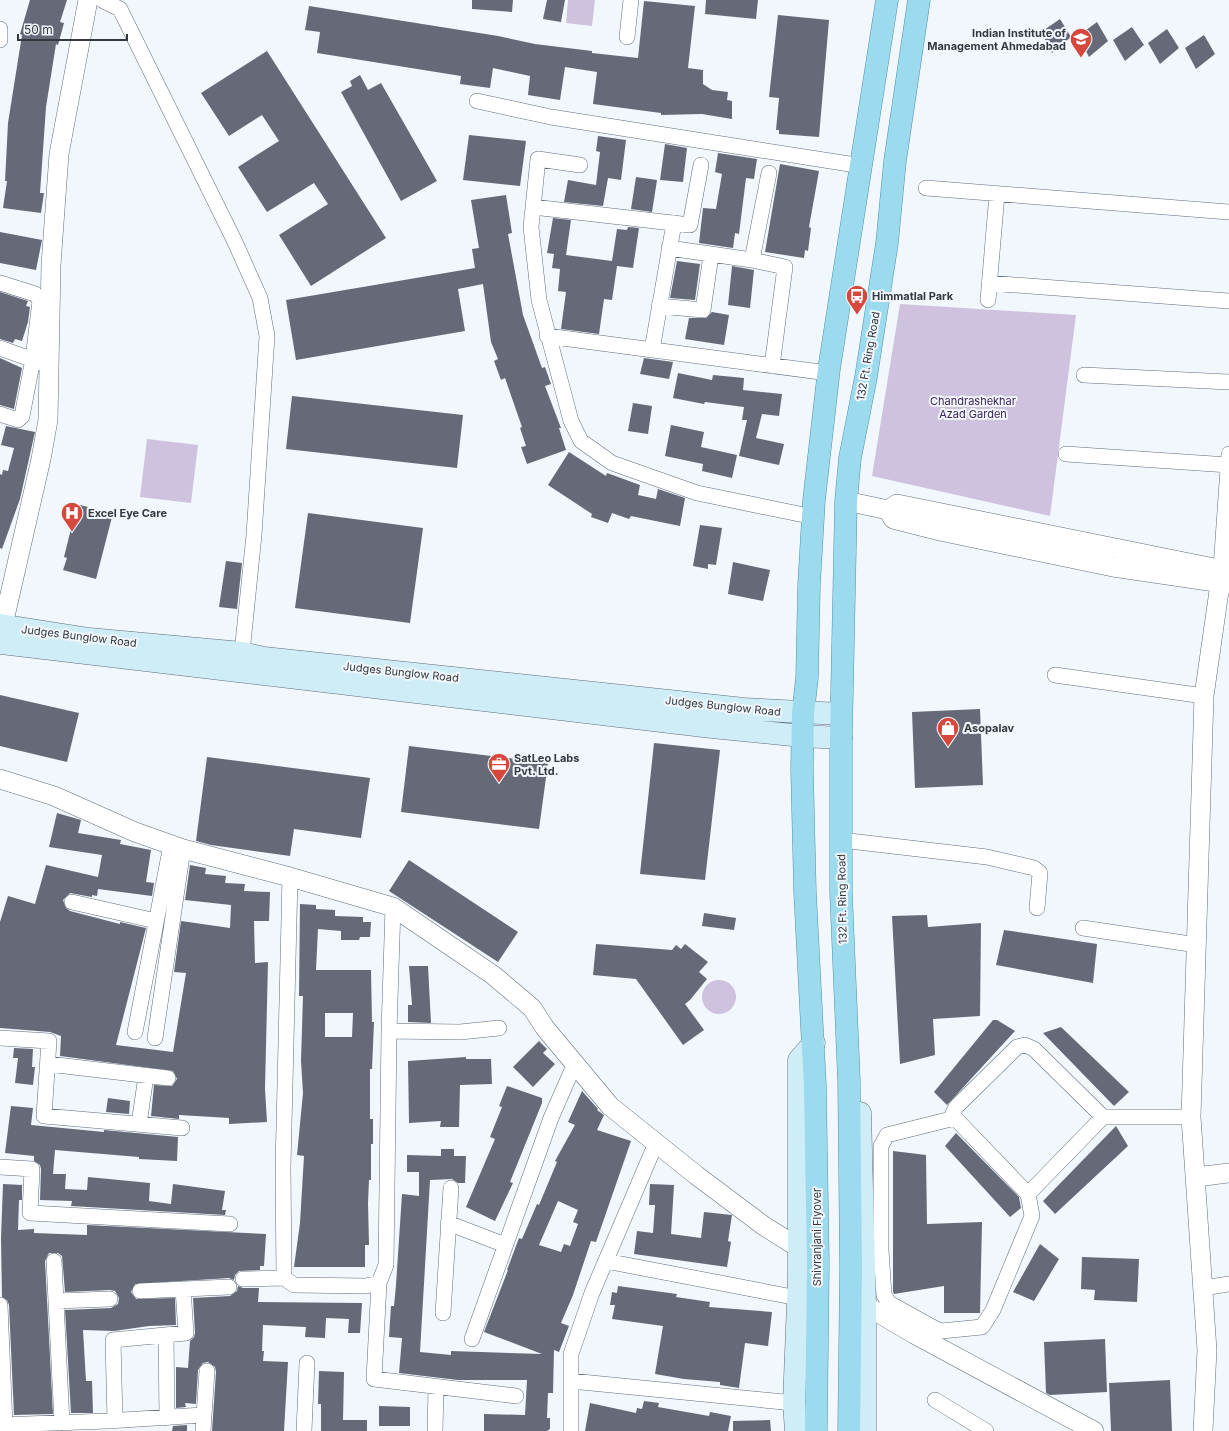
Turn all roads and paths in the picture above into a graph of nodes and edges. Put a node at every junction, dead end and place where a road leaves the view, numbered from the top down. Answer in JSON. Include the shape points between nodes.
{"nodes":[{"id":1,"x":88,"y":0,"type":"edge"},
{"id":2,"x":102,"y":0,"type":"edge"},
{"id":3,"x":631,"y":0,"type":"edge"},
{"id":4,"x":887,"y":0,"type":"edge"},
{"id":5,"x":919,"y":0,"type":"edge"},
{"id":6,"x":0,"y":29,"type":"edge"},
{"id":7,"x":627,"y":37,"type":"dead end"},
{"id":8,"x":0,"y":40,"type":"edge"},
{"id":9,"x":477,"y":101,"type":"dead end"},
{"id":10,"x":580,"y":165,"type":"dead end"},
{"id":11,"x":701,"y":165,"type":"dead end"},
{"id":12,"x":862,"y":166,"type":"junction"},
{"id":13,"x":769,"y":173,"type":"dead end"},
{"id":14,"x":926,"y":188,"type":"dead end"},
{"id":15,"x":997,"y":194,"type":"junction"},
{"id":16,"x":532,"y":207,"type":"junction"},
{"id":17,"x":1229,"y":212,"type":"edge"},
{"id":18,"x":674,"y":223,"type":"junction"},
{"id":19,"x":669,"y":248,"type":"junction"},
{"id":20,"x":710,"y":255,"type":"junction"},
{"id":21,"x":752,"y":260,"type":"junction"},
{"id":22,"x":0,"y":283,"type":"edge"},
{"id":23,"x":989,"y":283,"type":"junction"},
{"id":24,"x":988,"y":300,"type":"dead end"},
{"id":25,"x":1229,"y":301,"type":"edge"},
{"id":26,"x":659,"y":306,"type":"junction"},
{"id":27,"x":547,"y":336,"type":"junction"},
{"id":28,"x":0,"y":348,"type":"edge"},
{"id":29,"x":652,"y":350,"type":"junction"},
{"id":30,"x":41,"y":362,"type":"junction"},
{"id":31,"x":772,"y":366,"type":"junction"},
{"id":32,"x":828,"y":373,"type":"junction"},
{"id":33,"x":1084,"y":375,"type":"dead end"},
{"id":34,"x":1229,"y":382,"type":"edge"},
{"id":35,"x":0,"y":414,"type":"edge"},
{"id":36,"x":1066,"y":454,"type":"dead end"},
{"id":37,"x":1229,"y":461,"type":"edge"},
{"id":38,"x":846,"y":501,"type":"junction"},
{"id":39,"x":814,"y":517,"type":"junction"},
{"id":40,"x":1225,"y":576,"type":"edge"},
{"id":41,"x":1,"y":631,"type":"edge"},
{"id":42,"x":242,"y":653,"type":"junction"},
{"id":43,"x":1055,"y":675,"type":"dead end"},
{"id":44,"x":1204,"y":696,"type":"junction"},
{"id":45,"x":803,"y":713,"type":"junction"},
{"id":46,"x":841,"y":714,"type":"junction"},
{"id":47,"x":802,"y":736,"type":"junction"},
{"id":48,"x":841,"y":738,"type":"junction"},
{"id":49,"x":0,"y":779,"type":"edge"},
{"id":50,"x":841,"y":840,"type":"junction"},
{"id":51,"x":177,"y":847,"type":"junction"},
{"id":52,"x":290,"y":877,"type":"junction"},
{"id":53,"x":72,"y":902,"type":"dead end"},
{"id":54,"x":393,"y":907,"type":"junction"},
{"id":55,"x":1037,"y":908,"type":"dead end"},
{"id":56,"x":156,"y":921,"type":"junction"},
{"id":57,"x":1083,"y":928,"type":"dead end"},
{"id":58,"x":1197,"y":945,"type":"junction"},
{"id":59,"x":499,"y":1028,"type":"dead end"},
{"id":60,"x":389,"y":1031,"type":"junction"},
{"id":61,"x":135,"y":1032,"type":"dead end"},
{"id":62,"x":0,"y":1038,"type":"edge"},
{"id":63,"x":155,"y":1038,"type":"dead end"},
{"id":64,"x":814,"y":1043,"type":"junction"},
{"id":65,"x":575,"y":1063,"type":"junction"},
{"id":66,"x":48,"y":1064,"type":"junction"},
{"id":67,"x":849,"y":1070,"type":"junction"},
{"id":68,"x":146,"y":1076,"type":"junction"},
{"id":69,"x":168,"y":1078,"type":"dead end"},
{"id":70,"x":1103,"y":1117,"type":"junction"},
{"id":71,"x":1191,"y":1117,"type":"junction"},
{"id":72,"x":955,"y":1118,"type":"junction"},
{"id":73,"x":140,"y":1124,"type":"junction"},
{"id":74,"x":182,"y":1128,"type":"dead end"},
{"id":75,"x":656,"y":1143,"type":"junction"},
{"id":76,"x":0,"y":1167,"type":"edge"},
{"id":77,"x":1229,"y":1173,"type":"edge"},
{"id":78,"x":1196,"y":1177,"type":"junction"},
{"id":79,"x":450,"y":1188,"type":"dead end"},
{"id":80,"x":1028,"y":1194,"type":"junction"},
{"id":81,"x":448,"y":1223,"type":"junction"},
{"id":82,"x":230,"y":1224,"type":"dead end"},
{"id":83,"x":505,"y":1245,"type":"junction"},
{"id":84,"x":799,"y":1248,"type":"junction"},
{"id":85,"x":54,"y":1261,"type":"dead end"},
{"id":86,"x":606,"y":1261,"type":"junction"},
{"id":87,"x":284,"y":1278,"type":"junction"},
{"id":88,"x":243,"y":1279,"type":"dead end"},
{"id":89,"x":379,"y":1283,"type":"junction"},
{"id":90,"x":1229,"y":1284,"type":"edge"},
{"id":91,"x":229,"y":1287,"type":"dead end"},
{"id":92,"x":1203,"y":1288,"type":"junction"},
{"id":93,"x":183,"y":1289,"type":"junction"},
{"id":94,"x":140,"y":1291,"type":"dead end"},
{"id":95,"x":798,"y":1298,"type":"junction"},
{"id":96,"x":110,"y":1299,"type":"dead end"},
{"id":97,"x":56,"y":1301,"type":"junction"},
{"id":98,"x":0,"y":1305,"type":"edge"},
{"id":99,"x":865,"y":1305,"type":"junction"},
{"id":100,"x":443,"y":1313,"type":"dead end"},
{"id":101,"x":166,"y":1335,"type":"junction"},
{"id":102,"x":472,"y":1338,"type":"dead end"},
{"id":103,"x":307,"y":1363,"type":"dead end"},
{"id":104,"x":207,"y":1372,"type":"dead end"},
{"id":105,"x":571,"y":1381,"type":"junction"},
{"id":106,"x":436,"y":1388,"type":"junction"},
{"id":107,"x":516,"y":1396,"type":"dead end"},
{"id":108,"x":935,"y":1400,"type":"dead end"},
{"id":109,"x":794,"y":1403,"type":"junction"},
{"id":110,"x":203,"y":1415,"type":"junction"},
{"id":111,"x":167,"y":1418,"type":"junction"},
{"id":112,"x":115,"y":1421,"type":"junction"},
{"id":113,"x":62,"y":1423,"type":"junction"},
{"id":114,"x":3,"y":1425,"type":"edge"},
{"id":115,"x":203,"y":1431,"type":"edge"},
{"id":116,"x":304,"y":1431,"type":"edge"},
{"id":117,"x":436,"y":1431,"type":"edge"},
{"id":118,"x":571,"y":1431,"type":"edge"},
{"id":119,"x":796,"y":1431,"type":"edge"},
{"id":120,"x":816,"y":1431,"type":"edge"},
{"id":121,"x":849,"y":1431,"type":"edge"},
{"id":122,"x":865,"y":1431,"type":"edge"},
{"id":123,"x":986,"y":1431,"type":"edge"},
{"id":124,"x":1094,"y":1431,"type":"edge"},
{"id":125,"x":1203,"y":1431,"type":"edge"}],
"edges":[{"from":1,"to":30,"type":"street","via":[[59,154]]},
{"from":2,"to":42,"type":"street","via":[[120,9],[260,298],[267,336],[254,535]]},
{"from":3,"to":7,"type":"street"},
{"from":4,"to":12,"type":"main road"},
{"from":5,"to":38,"type":"main road","name":"132 Ft. Ring Road","via":[[895,161],[887,243],[866,377],[850,458]]},
{"from":6,"to":8,"type":"street"},
{"from":9,"to":12,"type":"street","via":[[551,118]]},
{"from":10,"to":16,"type":"street","via":[[538,160]]},
{"from":11,"to":18,"type":"street","via":[[690,225]]},
{"from":12,"to":32,"type":"main road"},
{"from":13,"to":21,"type":"street"},
{"from":14,"to":15,"type":"street"},
{"from":15,"to":17,"type":"street"},
{"from":15,"to":23,"type":"street"},
{"from":16,"to":18,"type":"street"},
{"from":16,"to":27,"type":"street","via":[[531,226],[539,300]]},
{"from":18,"to":19,"type":"street"},
{"from":19,"to":20,"type":"street"},
{"from":19,"to":26,"type":"street"},
{"from":20,"to":21,"type":"street"},
{"from":20,"to":26,"type":"street","via":[[703,310]]},
{"from":21,"to":31,"type":"street","via":[[785,267]]},
{"from":22,"to":30,"type":"street","via":[[35,294],[40,301]]},
{"from":23,"to":24,"type":"street"},
{"from":23,"to":25,"type":"street"},
{"from":26,"to":29,"type":"street"},
{"from":27,"to":29,"type":"street"},
{"from":27,"to":39,"type":"street","via":[[571,421],[581,442],[612,463],[697,493]]},
{"from":28,"to":30,"type":"street"},
{"from":29,"to":31,"type":"street"},
{"from":30,"to":35,"type":"street","via":[[22,416],[18,420]]},
{"from":30,"to":41,"type":"street","via":[[48,420]]},
{"from":31,"to":32,"type":"street"},
{"from":32,"to":39,"type":"main road","via":[[818,453]]},
{"from":33,"to":34,"type":"street"},
{"from":36,"to":37,"type":"street"},
{"from":37,"to":40,"type":"street"},
{"from":38,"to":40,"type":"street","via":[[888,510],[893,519],[940,531],[1113,567]]},
{"from":38,"to":46,"type":"main road","name":"132 Ft. Ring Road"},
{"from":39,"to":45,"type":"main road","via":[[809,585],[807,678]]},
{"from":40,"to":44,"type":"street"},
{"from":41,"to":42,"type":"main road","name":"Judges Bunglow Road"},
{"from":41,"to":47,"type":"main road","name":"Judges Bunglow Road","via":[[704,726]]},
{"from":42,"to":45,"type":"main road","name":"Judges Bunglow Road","via":[[264,658],[744,709]]},
{"from":43,"to":44,"type":"street"},
{"from":44,"to":58,"type":"street"},
{"from":45,"to":46,"type":"main road","name":"Judges Bunglow Road"},
{"from":45,"to":47,"type":"main road"},
{"from":46,"to":48,"type":"main road","name":"132 Ft. Ring Road"},
{"from":47,"to":48,"type":"main road","name":"Judges Bunglow Road"},
{"from":47,"to":64,"type":"main road","via":[[805,892]]},
{"from":48,"to":50,"type":"main road","name":"132 Ft. Ring Road"},
{"from":49,"to":51,"type":"street","via":[[54,796],[135,832]]},
{"from":50,"to":55,"type":"street","via":[[986,857],[1034,868],[1040,872]]},
{"from":50,"to":67,"type":"main road","name":"132 Ft. Ring Road","via":[[840,892]]},
{"from":51,"to":52,"type":"street"},
{"from":51,"to":56,"type":"street"},
{"from":51,"to":63,"type":"street"},
{"from":52,"to":54,"type":"street"},
{"from":52,"to":87,"type":"street","via":[[283,1160]]},
{"from":53,"to":56,"type":"street"},
{"from":54,"to":60,"type":"street"},
{"from":54,"to":65,"type":"street","via":[[493,975],[532,1008]]},
{"from":56,"to":61,"type":"street"},
{"from":57,"to":58,"type":"street"},
{"from":58,"to":71,"type":"street"},
{"from":59,"to":60,"type":"street","via":[[460,1032]]},
{"from":60,"to":89,"type":"street","via":[[386,1265]]},
{"from":62,"to":66,"type":"street","via":[[49,1041]]},
{"from":64,"to":84,"type":"main road","via":[[799,1060]]},
{"from":64,"to":120,"type":"main road","name":"Shivranjani Flyover","via":[[818,1263]]},
{"from":65,"to":75,"type":"street","via":[[610,1106]]},
{"from":65,"to":83,"type":"street","via":[[551,1118]]},
{"from":66,"to":68,"type":"street"},
{"from":66,"to":73,"type":"street","via":[[44,1116]]},
{"from":67,"to":99,"type":"main road","via":[[859,1085]]},
{"from":67,"to":121,"type":"main road"},
{"from":68,"to":69,"type":"street"},
{"from":68,"to":73,"type":"street"},
{"from":70,"to":71,"type":"street"},
{"from":70,"to":72,"type":"street","via":[[1034,1049],[1025,1045],[1017,1047],[956,1107],[953,1113]]},
{"from":70,"to":80,"type":"street"},
{"from":71,"to":78,"type":"street"},
{"from":72,"to":80,"type":"street"},
{"from":72,"to":80,"type":"street","via":[[887,1135],[881,1146],[881,1250],[884,1295],[889,1303],[936,1329],[982,1328],[993,1310],[1032,1216]]},
{"from":73,"to":74,"type":"street"},
{"from":75,"to":84,"type":"street","via":[[764,1226]]},
{"from":75,"to":86,"type":"street"},
{"from":76,"to":82,"type":"street","via":[[32,1169],[30,1213]]},
{"from":77,"to":78,"type":"street"},
{"from":78,"to":92,"type":"street"},
{"from":79,"to":81,"type":"street"},
{"from":81,"to":83,"type":"street"},
{"from":81,"to":100,"type":"street"},
{"from":83,"to":102,"type":"street"},
{"from":84,"to":95,"type":"main road"},
{"from":85,"to":97,"type":"street"},
{"from":86,"to":95,"type":"street"},
{"from":86,"to":105,"type":"street","via":[[571,1354]]},
{"from":87,"to":88,"type":"street"},
{"from":87,"to":89,"type":"street","via":[[294,1285],[366,1286]]},
{"from":89,"to":106,"type":"street","via":[[374,1379]]},
{"from":90,"to":92,"type":"street"},
{"from":91,"to":93,"type":"street"},
{"from":92,"to":125,"type":"street","via":[[1207,1350]]},
{"from":93,"to":94,"type":"street"},
{"from":93,"to":101,"type":"street","via":[[186,1333]]},
{"from":95,"to":109,"type":"main road"},
{"from":96,"to":97,"type":"street"},
{"from":97,"to":113,"type":"street"},
{"from":98,"to":114,"type":"street"},
{"from":99,"to":122,"type":"main road"},
{"from":99,"to":124,"type":"street","via":[[920,1338]]},
{"from":101,"to":111,"type":"street"},
{"from":101,"to":112,"type":"street","via":[[113,1340]]},
{"from":103,"to":116,"type":"street"},
{"from":104,"to":110,"type":"street"},
{"from":105,"to":109,"type":"street"},
{"from":105,"to":118,"type":"street"},
{"from":106,"to":107,"type":"street"},
{"from":106,"to":117,"type":"street"},
{"from":108,"to":123,"type":"street"},
{"from":109,"to":119,"type":"main road"},
{"from":110,"to":111,"type":"street"},
{"from":110,"to":115,"type":"street"},
{"from":111,"to":112,"type":"street"},
{"from":112,"to":113,"type":"street"},
{"from":113,"to":114,"type":"street"}]}
